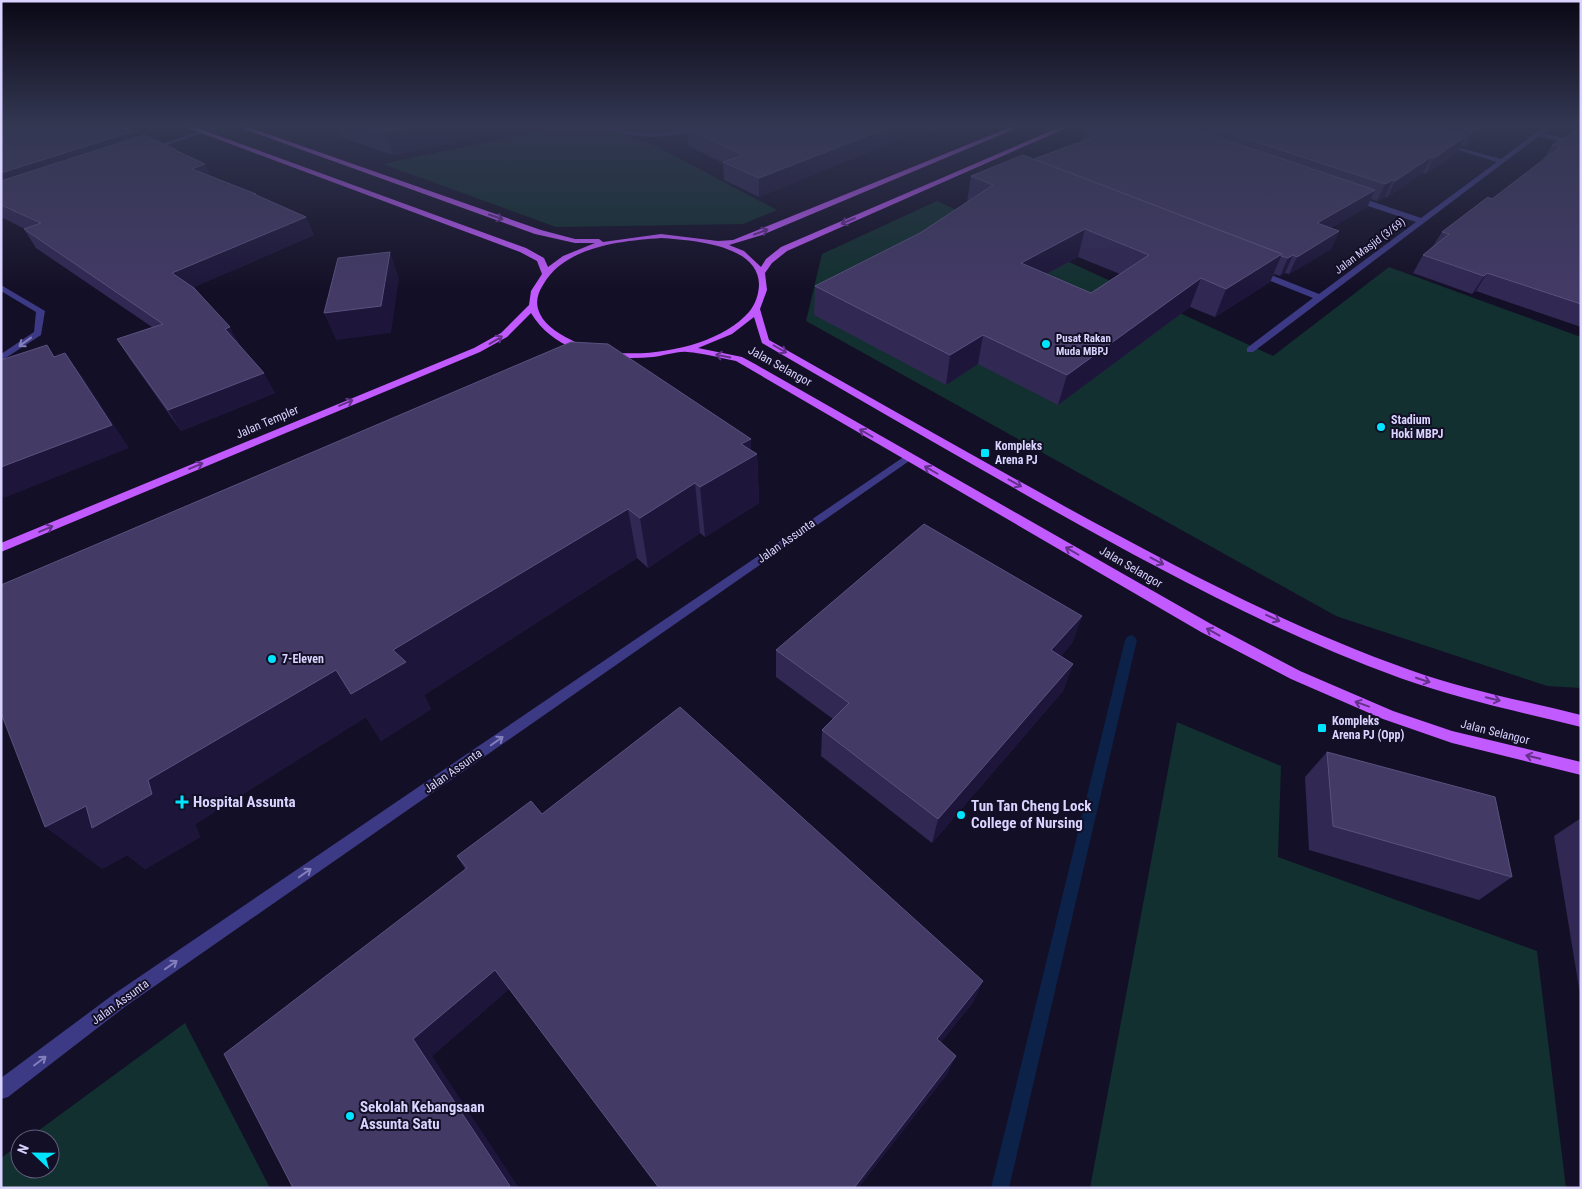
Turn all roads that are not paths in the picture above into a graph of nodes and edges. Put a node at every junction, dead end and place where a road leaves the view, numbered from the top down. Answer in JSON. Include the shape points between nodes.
{"nodes":[{"id":1,"x":334,"y":180,"type":"edge"},
{"id":2,"x":393,"y":180,"type":"edge"},
{"id":3,"x":886,"y":180,"type":"edge"},
{"id":4,"x":942,"y":180,"type":"edge"},
{"id":5,"x":1476,"y":180,"type":"edge"},
{"id":6,"x":1347,"y":196,"type":"edge"},
{"id":7,"x":1422,"y":221,"type":"junction"},
{"id":8,"x":614,"y":241,"type":"junction"},
{"id":9,"x":714,"y":243,"type":"junction"},
{"id":10,"x":1248,"y":268,"type":"edge"},
{"id":11,"x":760,"y":273,"type":"junction"},
{"id":12,"x":546,"y":274,"type":"junction"},
{"id":13,"x":1,"y":287,"type":"edge"},
{"id":14,"x":1320,"y":298,"type":"junction"},
{"id":15,"x":533,"y":306,"type":"junction"},
{"id":16,"x":757,"y":310,"type":"junction"},
{"id":17,"x":686,"y":349,"type":"junction"},
{"id":18,"x":588,"y":350,"type":"junction"},
{"id":19,"x":1250,"y":350,"type":"dead end"},
{"id":20,"x":571,"y":356,"type":"edge"},
{"id":21,"x":1,"y":358,"type":"edge"},
{"id":22,"x":908,"y":457,"type":"junction"},
{"id":23,"x":1,"y":548,"type":"edge"},
{"id":24,"x":1581,"y":721,"type":"edge"},
{"id":25,"x":1581,"y":769,"type":"edge"},
{"id":26,"x":1,"y":1090,"type":"edge"}],
"edges":[{"from":1,"to":12,"type":"main road","via":[[523,250],[541,260]]},
{"from":2,"to":8,"type":"main road","one_way":true,"via":[[538,232],[575,241]]},
{"from":9,"to":3,"type":"main road","one_way":true,"via":[[734,242],[759,233]]},
{"from":4,"to":11,"type":"main road","one_way":true,"via":[[784,249]]},
{"from":5,"to":7,"type":"street","name":"Jalan Masjid (3/69)"},
{"from":6,"to":7,"type":"street"},
{"from":7,"to":14,"type":"street","name":"Jalan Masjid (3/69)"},
{"from":8,"to":9,"type":"main road","via":[[661,236]]},
{"from":8,"to":12,"type":"main road","via":[[579,252]]},
{"from":9,"to":11,"type":"main road","via":[[734,250]]},
{"from":10,"to":14,"type":"street"},
{"from":11,"to":16,"type":"main road","via":[[764,291]]},
{"from":12,"to":15,"type":"main road","via":[[535,290]]},
{"from":13,"to":21,"type":"street","one_way":true,"via":[[41,311],[38,333]]},
{"from":14,"to":19,"type":"street","name":"Jalan Masjid (3/69)"},
{"from":15,"to":18,"type":"main road","via":[[542,324]]},
{"from":23,"to":15,"type":"main road","name":"Jalan Templer","one_way":true,"via":[[477,350],[504,335]]},
{"from":16,"to":17,"type":"main road","via":[[741,325],[718,338]]},
{"from":16,"to":24,"type":"main road","name":"Jalan Selangor","one_way":true,"via":[[766,341],[962,454],[1198,582],[1301,631],[1406,674]]},
{"from":17,"to":18,"type":"main road","via":[[620,355]]},
{"from":22,"to":17,"type":"main road","name":"Jalan Selangor","one_way":true,"via":[[739,359]]},
{"from":18,"to":20,"type":"main road"},
{"from":25,"to":22,"type":"main road","name":"Jalan Selangor","one_way":true,"via":[[1452,737],[1349,700],[1256,656]]},
{"from":26,"to":22,"type":"street","name":"Jalan Assunta","one_way":true,"via":[[120,1000]]}]}
